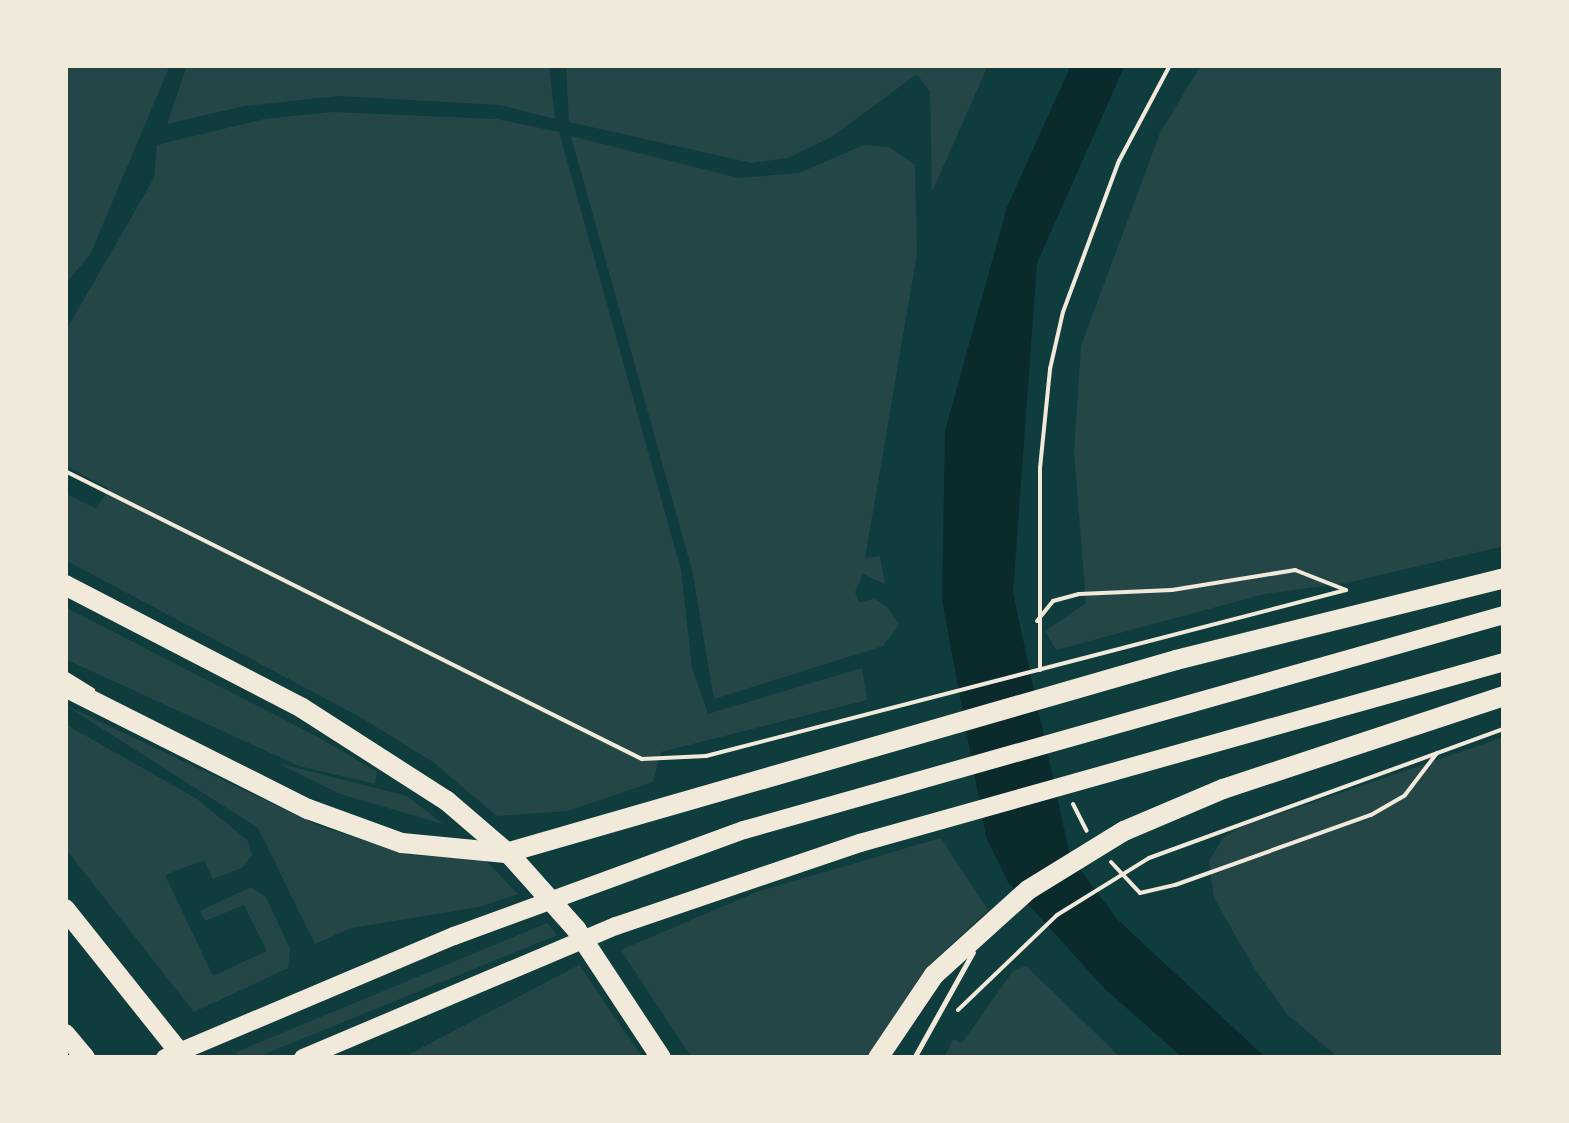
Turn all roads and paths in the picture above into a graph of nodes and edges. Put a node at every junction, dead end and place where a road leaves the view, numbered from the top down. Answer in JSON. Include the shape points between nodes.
{"nodes":[{"id":1,"x":1170,"y":65,"type":"edge"},
{"id":2,"x":65,"y":471,"type":"edge"},
{"id":3,"x":1504,"y":578,"type":"edge"},
{"id":4,"x":65,"y":585,"type":"edge"},
{"id":5,"x":1504,"y":615,"type":"edge"},
{"id":6,"x":1504,"y":662,"type":"edge"},
{"id":7,"x":65,"y":673,"type":"edge"},
{"id":8,"x":65,"y":688,"type":"edge"},
{"id":9,"x":1504,"y":696,"type":"edge"},
{"id":10,"x":129,"y":716,"type":"junction"},
{"id":11,"x":1504,"y":729,"type":"edge"},
{"id":12,"x":1437,"y":753,"type":"junction"},
{"id":13,"x":1140,"y":893,"type":"dead end"},
{"id":14,"x":65,"y":909,"type":"edge"},
{"id":15,"x":995,"y":921,"type":"junction"},
{"id":16,"x":954,"y":1014,"type":"dead end"},
{"id":17,"x":65,"y":1034,"type":"edge"},
{"id":18,"x":85,"y":1058,"type":"edge"},
{"id":19,"x":165,"y":1058,"type":"edge"},
{"id":20,"x":184,"y":1058,"type":"edge"},
{"id":21,"x":304,"y":1058,"type":"edge"},
{"id":22,"x":661,"y":1058,"type":"edge"},
{"id":23,"x":878,"y":1058,"type":"edge"},
{"id":24,"x":914,"y":1058,"type":"edge"}],
"edges":[{"from":1,"to":2,"type":"path","via":[[1118,161],[1063,312],[1040,468],[1036,622],[1053,601],[1079,594],[1172,590],[1295,570],[1346,590],[706,756],[642,759]]},
{"from":3,"to":10,"type":"highway","via":[[1176,660],[506,853],[376,834],[308,809]]},
{"from":4,"to":22,"type":"highway","via":[[367,746],[511,856],[609,974]]},
{"from":5,"to":19,"type":"highway","via":[[626,870]]},
{"from":6,"to":21,"type":"highway","via":[[860,843],[616,926]]},
{"from":7,"to":10,"type":"lane"},
{"from":8,"to":10,"type":"highway"},
{"from":9,"to":15,"type":"highway","via":[[1223,789],[1124,831],[1028,890]]},
{"from":11,"to":12,"type":"path"},
{"from":12,"to":13,"type":"path","via":[[1405,796],[1371,814]]},
{"from":12,"to":16,"type":"path","via":[[1149,858],[1057,914]]},
{"from":14,"to":20,"type":"highway"},
{"from":15,"to":23,"type":"highway","via":[[934,975]]},
{"from":15,"to":24,"type":"lane"},
{"from":17,"to":18,"type":"highway"}]}
